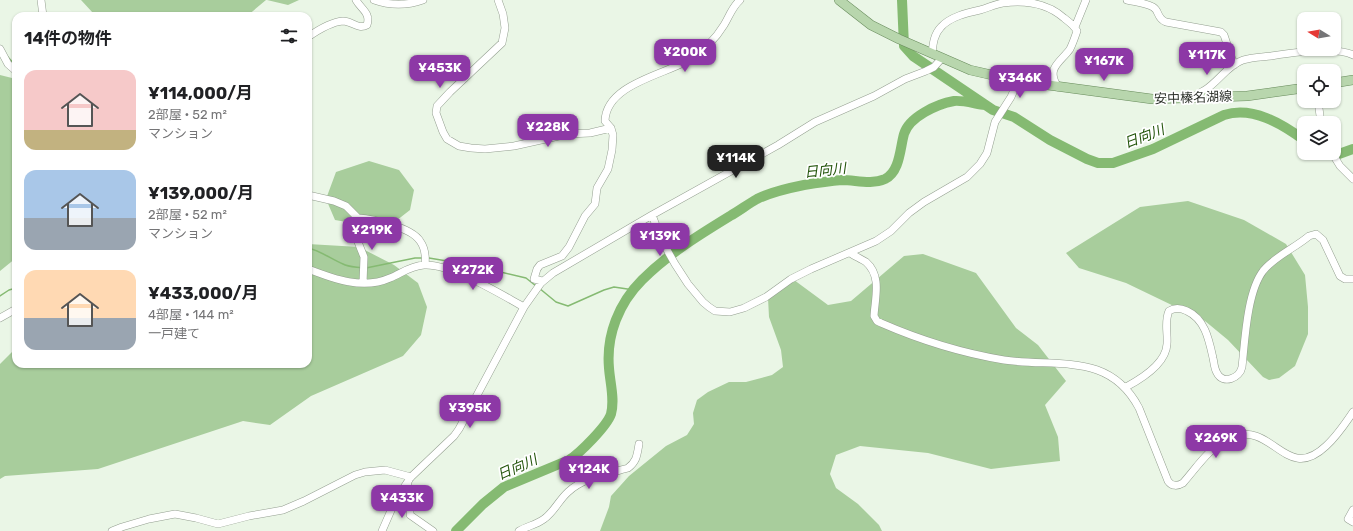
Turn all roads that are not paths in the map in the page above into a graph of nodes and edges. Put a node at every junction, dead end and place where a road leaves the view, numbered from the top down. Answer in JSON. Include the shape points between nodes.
{"nodes":[{"id":1,"x":41,"y":0,"type":"edge"},
{"id":2,"x":356,"y":0,"type":"edge"},
{"id":3,"x":374,"y":0,"type":"edge"},
{"id":4,"x":423,"y":0,"type":"edge"},
{"id":5,"x":498,"y":0,"type":"edge"},
{"id":6,"x":740,"y":0,"type":"edge"},
{"id":7,"x":839,"y":0,"type":"edge"},
{"id":8,"x":1086,"y":0,"type":"edge"},
{"id":9,"x":1127,"y":0,"type":"edge"},
{"id":10,"x":42,"y":12,"type":"edge"},
{"id":11,"x":1074,"y":27,"type":"junction"},
{"id":12,"x":312,"y":35,"type":"edge"},
{"id":13,"x":0,"y":49,"type":"edge"},
{"id":14,"x":932,"y":53,"type":"junction"},
{"id":15,"x":1353,"y":55,"type":"edge"},
{"id":16,"x":942,"y":58,"type":"junction"},
{"id":17,"x":1234,"y":65,"type":"junction"},
{"id":18,"x":12,"y":68,"type":"edge"},
{"id":19,"x":1353,"y":80,"type":"edge"},
{"id":20,"x":1018,"y":81,"type":"junction"},
{"id":21,"x":1341,"y":82,"type":"edge"},
{"id":22,"x":1058,"y":87,"type":"junction"},
{"id":23,"x":1297,"y":89,"type":"edge"},
{"id":24,"x":1193,"y":99,"type":"junction"},
{"id":25,"x":611,"y":128,"type":"junction"},
{"id":26,"x":1336,"y":160,"type":"edge"},
{"id":27,"x":1353,"y":179,"type":"edge"},
{"id":28,"x":312,"y":196,"type":"edge"},
{"id":29,"x":652,"y":215,"type":"junction"},
{"id":30,"x":358,"y":218,"type":"junction"},
{"id":31,"x":850,"y":253,"type":"junction"},
{"id":32,"x":425,"y":265,"type":"junction"},
{"id":33,"x":312,"y":270,"type":"edge"},
{"id":34,"x":1353,"y":280,"type":"edge"},
{"id":35,"x":363,"y":283,"type":"junction"},
{"id":36,"x":540,"y":284,"type":"junction"},
{"id":37,"x":524,"y":307,"type":"junction"},
{"id":38,"x":12,"y":311,"type":"edge"},
{"id":39,"x":0,"y":318,"type":"edge"},
{"id":40,"x":1126,"y":387,"type":"junction"},
{"id":41,"x":1353,"y":412,"type":"edge"},
{"id":42,"x":638,"y":444,"type":"dead end"},
{"id":43,"x":409,"y":480,"type":"junction"},
{"id":44,"x":1353,"y":510,"type":"edge"},
{"id":45,"x":1353,"y":522,"type":"edge"},
{"id":46,"x":112,"y":531,"type":"edge"},
{"id":47,"x":382,"y":531,"type":"edge"},
{"id":48,"x":433,"y":531,"type":"edge"},
{"id":49,"x":519,"y":531,"type":"edge"}],
"edges":[{"from":1,"to":10,"type":"street"},
{"from":2,"to":12,"type":"street","via":[[366,12],[367,25],[358,27],[350,22],[340,22]]},
{"from":3,"to":4,"type":"street","via":[[394,5]]},
{"from":5,"to":25,"type":"street","via":[[505,28],[502,43],[437,106],[436,113],[447,138],[459,146],[485,148],[514,146]]},
{"from":6,"to":25,"type":"street","via":[[715,38],[703,50],[686,62],[636,84],[614,99],[605,117]]},
{"from":7,"to":14,"type":"main road","name":"安中榛名湖線","via":[[871,25]]},
{"from":8,"to":11,"type":"street"},
{"from":9,"to":17,"type":"street","via":[[1152,7],[1166,22],[1221,32]]},
{"from":11,"to":14,"type":"street","via":[[1058,12],[1043,4],[1003,3],[948,21],[938,31]]},
{"from":11,"to":22,"type":"street","via":[[1076,31],[1073,42],[1054,68],[1054,82]]},
{"from":13,"to":18,"type":"street"},
{"from":14,"to":16,"type":"main road","name":"安中榛名湖線"},
{"from":15,"to":17,"type":"street","via":[[1338,52],[1303,52],[1242,60]]},
{"from":16,"to":20,"type":"main road","name":"安中榛名湖線","via":[[978,73]]},
{"from":16,"to":29,"type":"street","via":[[934,67],[815,122]]},
{"from":17,"to":24,"type":"street"},
{"from":19,"to":21,"type":"main road"},
{"from":20,"to":22,"type":"main road","name":"安中榛名湖線"},
{"from":20,"to":31,"type":"street","via":[[995,122],[987,153],[980,164],[967,177],[924,202],[882,237]]},
{"from":22,"to":24,"type":"main road","name":"安中榛名湖線","via":[[1152,99]]},
{"from":23,"to":24,"type":"main road","name":"安中榛名湖線","via":[[1247,96]]},
{"from":25,"to":36,"type":"street","via":[[613,135],[608,169],[597,188],[595,204],[585,216],[562,256],[540,265],[537,269],[534,279]]},
{"from":26,"to":27,"type":"street"},
{"from":28,"to":30,"type":"street","via":[[346,206]]},
{"from":29,"to":31,"type":"street","via":[[674,264],[696,294],[715,311],[730,312],[754,304],[791,279]]},
{"from":29,"to":36,"type":"street"},
{"from":30,"to":32,"type":"street","via":[[369,218],[411,233],[422,244]]},
{"from":30,"to":35,"type":"street","via":[[356,237],[364,257]]},
{"from":31,"to":40,"type":"street","via":[[865,261],[876,276],[874,316],[877,321],[916,337],[980,355],[1096,369],[1109,374]]},
{"from":32,"to":35,"type":"street","via":[[410,268],[383,281]]},
{"from":32,"to":37,"type":"street","via":[[459,274]]},
{"from":33,"to":35,"type":"street","via":[[350,283]]},
{"from":34,"to":40,"type":"street","via":[[1340,276],[1320,236],[1309,236],[1270,264],[1258,279],[1251,298],[1242,367],[1238,375],[1228,379],[1218,375],[1201,322],[1192,313],[1176,308],[1169,311],[1166,319],[1167,344],[1164,356],[1144,376]]},
{"from":36,"to":37,"type":"street"},
{"from":37,"to":43,"type":"street","via":[[459,429]]},
{"from":38,"to":39,"type":"street"},
{"from":40,"to":41,"type":"street","via":[[1139,408],[1168,481],[1174,486],[1183,483],[1214,448],[1232,437],[1241,435],[1252,434],[1264,438],[1291,457],[1308,457],[1325,446]]},
{"from":42,"to":49,"type":"street","via":[[635,462],[628,468],[579,484],[565,495],[549,515]]},
{"from":43,"to":46,"type":"street","via":[[393,471],[373,470],[355,475],[283,510],[218,524],[176,514]]},
{"from":43,"to":47,"type":"street","via":[[396,499]]},
{"from":43,"to":48,"type":"street","via":[[412,495],[410,514]]},
{"from":44,"to":45,"type":"street","via":[[1348,519]]}]}
